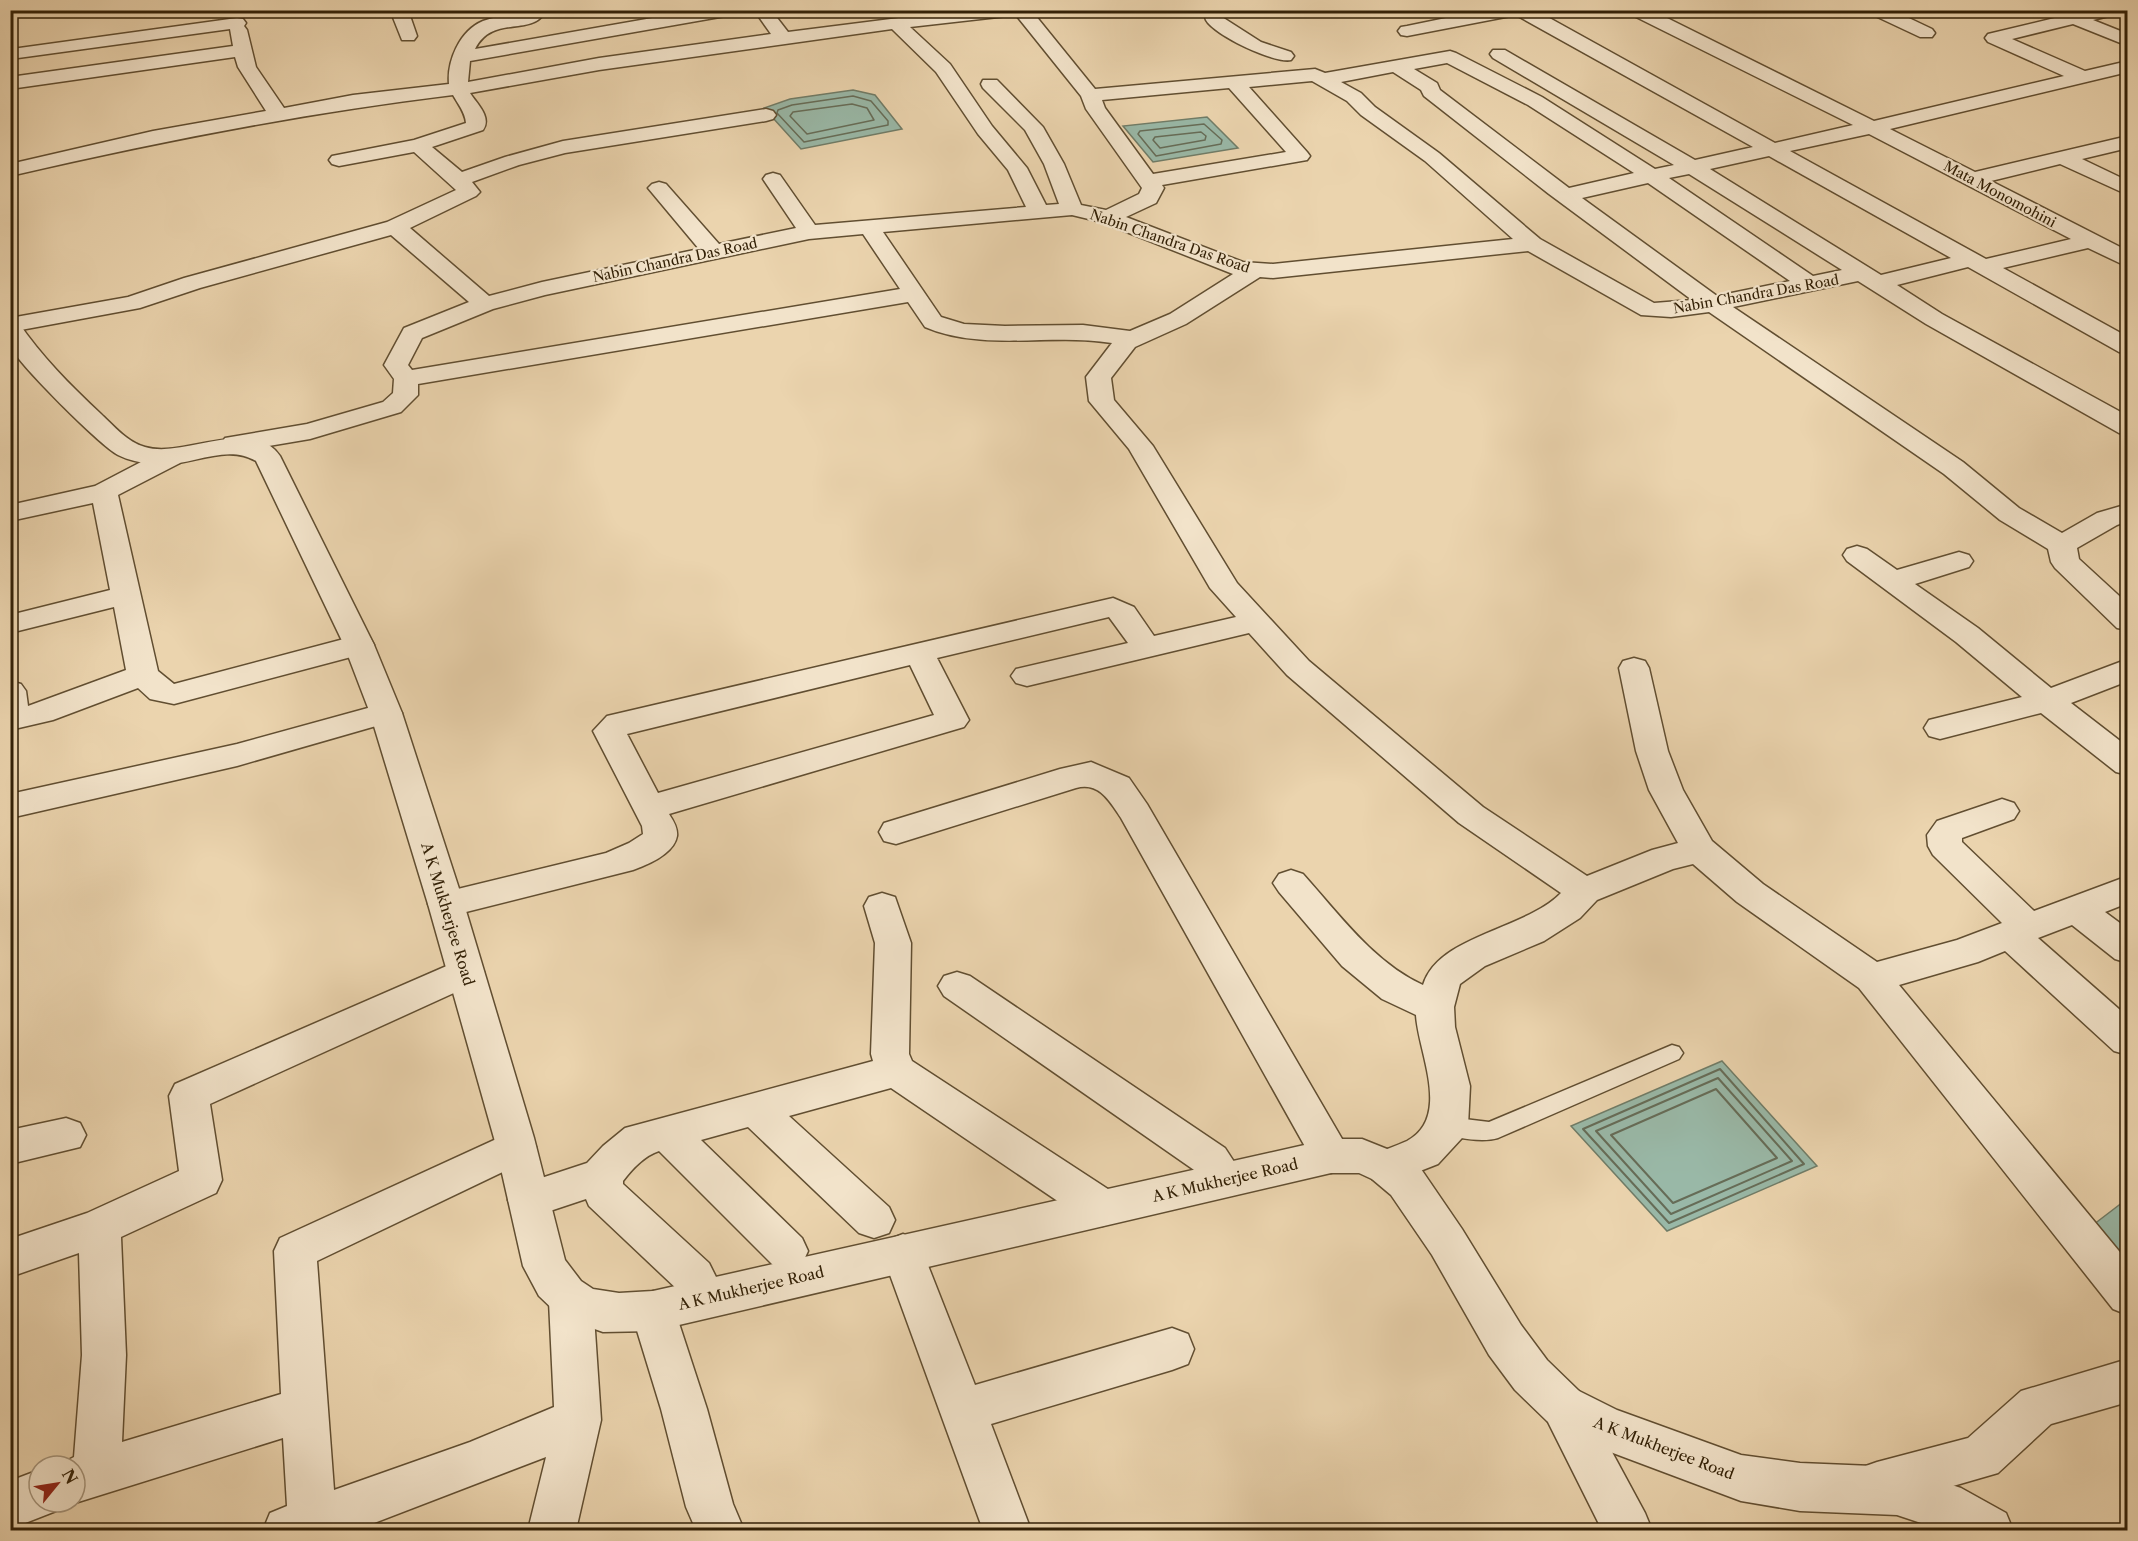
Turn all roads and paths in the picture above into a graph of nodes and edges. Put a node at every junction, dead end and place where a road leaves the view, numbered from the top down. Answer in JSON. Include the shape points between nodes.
{"nodes":[{"id":1,"x":399,"y":10,"type":"edge"},
{"id":2,"x":535,"y":10,"type":"edge"},
{"id":3,"x":762,"y":10,"type":"edge"},
{"id":4,"x":838,"y":10,"type":"edge"},
{"id":5,"x":1013,"y":10,"type":"edge"},
{"id":6,"x":1021,"y":10,"type":"edge"},
{"id":7,"x":1212,"y":10,"type":"edge"},
{"id":8,"x":1514,"y":10,"type":"edge"},
{"id":9,"x":1521,"y":10,"type":"edge"},
{"id":10,"x":1635,"y":10,"type":"edge"},
{"id":11,"x":1877,"y":10,"type":"edge"},
{"id":12,"x":2056,"y":10,"type":"edge"},
{"id":13,"x":2111,"y":10,"type":"edge"},
{"id":14,"x":720,"y":12,"type":"dead end"},
{"id":15,"x":237,"y":17,"type":"edge"},
{"id":16,"x":2075,"y":18,"type":"junction"},
{"id":17,"x":896,"y":23,"type":"junction"},
{"id":18,"x":854,"y":28,"type":"junction"},
{"id":19,"x":1407,"y":31,"type":"dead end"},
{"id":20,"x":1926,"y":33,"type":"dead end"},
{"id":21,"x":408,"y":36,"type":"dead end"},
{"id":22,"x":784,"y":39,"type":"junction"},
{"id":23,"x":1570,"y":39,"type":"junction"},
{"id":24,"x":2127,"y":41,"type":"edge"},
{"id":25,"x":1550,"y":43,"type":"dead end"},
{"id":26,"x":1530,"y":48,"type":"dead end"},
{"id":27,"x":243,"y":51,"type":"junction"},
{"id":28,"x":18,"y":53,"type":"dead end"},
{"id":29,"x":1499,"y":54,"type":"junction"},
{"id":30,"x":1284,"y":56,"type":"dead end"},
{"id":31,"x":460,"y":57,"type":"junction"},
{"id":32,"x":1461,"y":62,"type":"junction"},
{"id":33,"x":1396,"y":66,"type":"junction"},
{"id":34,"x":2127,"y":66,"type":"edge"},
{"id":35,"x":2081,"y":76,"type":"junction"},
{"id":36,"x":1323,"y":79,"type":"junction"},
{"id":37,"x":10,"y":83,"type":"edge"},
{"id":38,"x":1235,"y":83,"type":"junction"},
{"id":39,"x":990,"y":84,"type":"dead end"},
{"id":40,"x":459,"y":88,"type":"junction"},
{"id":41,"x":1090,"y":95,"type":"junction"},
{"id":42,"x":278,"y":114,"type":"junction"},
{"id":43,"x":766,"y":115,"type":"dead end"},
{"id":44,"x":1872,"y":127,"type":"junction"},
{"id":45,"x":2127,"y":142,"type":"edge"},
{"id":46,"x":417,"y":145,"type":"junction"},
{"id":47,"x":1768,"y":148,"type":"junction"},
{"id":48,"x":2061,"y":157,"type":"junction"},
{"id":49,"x":339,"y":160,"type":"dead end"},
{"id":50,"x":1054,"y":164,"type":"junction"},
{"id":51,"x":1691,"y":166,"type":"junction"},
{"id":52,"x":1017,"y":168,"type":"junction"},
{"id":53,"x":10,"y":170,"type":"edge"},
{"id":54,"x":1651,"y":175,"type":"junction"},
{"id":55,"x":773,"y":179,"type":"dead end"},
{"id":56,"x":1972,"y":179,"type":"junction"},
{"id":57,"x":459,"y":180,"type":"junction"},
{"id":58,"x":1149,"y":181,"type":"junction"},
{"id":59,"x":658,"y":188,"type":"dead end"},
{"id":60,"x":2127,"y":189,"type":"edge"},
{"id":61,"x":1565,"y":195,"type":"junction"},
{"id":62,"x":1072,"y":209,"type":"junction"},
{"id":63,"x":1039,"y":212,"type":"junction"},
{"id":64,"x":1108,"y":217,"type":"junction"},
{"id":65,"x":394,"y":227,"type":"junction"},
{"id":66,"x":869,"y":227,"type":"junction"},
{"id":67,"x":809,"y":232,"type":"junction"},
{"id":68,"x":2090,"y":241,"type":"junction"},
{"id":69,"x":1532,"y":244,"type":"junction"},
{"id":70,"x":713,"y":251,"type":"junction"},
{"id":71,"x":2127,"y":260,"type":"edge"},
{"id":72,"x":1975,"y":264,"type":"junction"},
{"id":73,"x":1254,"y":271,"type":"junction"},
{"id":74,"x":1870,"y":278,"type":"junction"},
{"id":75,"x":1811,"y":285,"type":"junction"},
{"id":76,"x":914,"y":294,"type":"junction"},
{"id":77,"x":485,"y":304,"type":"junction"},
{"id":78,"x":1713,"y":304,"type":"junction"},
{"id":79,"x":13,"y":335,"type":"edge"},
{"id":80,"x":1133,"y":339,"type":"junction"},
{"id":81,"x":2127,"y":347,"type":"edge"},
{"id":82,"x":406,"y":379,"type":"junction"},
{"id":83,"x":2127,"y":427,"type":"edge"},
{"id":84,"x":234,"y":444,"type":"junction"},
{"id":85,"x":171,"y":457,"type":"junction"},
{"id":86,"x":104,"y":492,"type":"junction"},
{"id":87,"x":2127,"y":512,"type":"edge"},
{"id":88,"x":10,"y":513,"type":"edge"},
{"id":89,"x":2062,"y":545,"type":"junction"},
{"id":90,"x":1857,"y":555,"type":"dead end"},
{"id":91,"x":1959,"y":561,"type":"dead end"},
{"id":92,"x":1893,"y":581,"type":"junction"},
{"id":93,"x":125,"y":595,"type":"junction"},
{"id":94,"x":2127,"y":621,"type":"edge"},
{"id":95,"x":1256,"y":622,"type":"junction"},
{"id":96,"x":10,"y":624,"type":"edge"},
{"id":97,"x":359,"y":645,"type":"junction"},
{"id":98,"x":1147,"y":648,"type":"junction"},
{"id":99,"x":919,"y":652,"type":"junction"},
{"id":100,"x":1634,"y":668,"type":"dead end"},
{"id":101,"x":2127,"y":669,"type":"edge"},
{"id":102,"x":143,"y":675,"type":"junction"},
{"id":103,"x":1027,"y":676,"type":"dead end"},
{"id":104,"x":2047,"y":701,"type":"junction"},
{"id":105,"x":12,"y":710,"type":"edge"},
{"id":106,"x":386,"y":714,"type":"junction"},
{"id":107,"x":1940,"y":728,"type":"dead end"},
{"id":108,"x":2127,"y":764,"type":"edge"},
{"id":109,"x":10,"y":806,"type":"edge"},
{"id":110,"x":648,"y":808,"type":"junction"},
{"id":111,"x":2002,"y":811,"type":"dead end"},
{"id":112,"x":896,"y":832,"type":"dead end"},
{"id":113,"x":1699,"y":850,"type":"junction"},
{"id":114,"x":1291,"y":883,"type":"dead end"},
{"id":115,"x":2127,"y":889,"type":"edge"},
{"id":116,"x":1584,"y":891,"type":"junction"},
{"id":117,"x":446,"y":904,"type":"junction"},
{"id":118,"x":882,"y":906,"type":"dead end"},
{"id":119,"x":2076,"y":909,"type":"junction"},
{"id":120,"x":2019,"y":931,"type":"junction"},
{"id":121,"x":2127,"y":949,"type":"edge"},
{"id":122,"x":465,"y":972,"type":"junction"},
{"id":123,"x":1872,"y":978,"type":"junction"},
{"id":124,"x":957,"y":986,"type":"dead end"},
{"id":125,"x":1435,"y":1007,"type":"junction"},
{"id":126,"x":2127,"y":1040,"type":"edge"},
{"id":127,"x":1672,"y":1053,"type":"dead end"},
{"id":128,"x":896,"y":1071,"type":"junction"},
{"id":129,"x":755,"y":1109,"type":"junction"},
{"id":130,"x":1448,"y":1126,"type":"junction"},
{"id":131,"x":667,"y":1133,"type":"junction"},
{"id":132,"x":66,"y":1134,"type":"dead end"},
{"id":133,"x":10,"y":1147,"type":"edge"},
{"id":134,"x":516,"y":1147,"type":"junction"},
{"id":135,"x":1331,"y":1156,"type":"junction"},
{"id":136,"x":1387,"y":1167,"type":"junction"},
{"id":137,"x":602,"y":1176,"type":"junction"},
{"id":138,"x":1225,"y":1180,"type":"junction"},
{"id":139,"x":529,"y":1200,"type":"junction"},
{"id":140,"x":1102,"y":1208,"type":"junction"},
{"id":141,"x":874,"y":1220,"type":"dead end"},
{"id":142,"x":99,"y":1227,"type":"junction"},
{"id":143,"x":787,"y":1251,"type":"dead end"},
{"id":144,"x":903,"y":1253,"type":"junction"},
{"id":145,"x":10,"y":1258,"type":"edge"},
{"id":146,"x":694,"y":1277,"type":"dead end"},
{"id":147,"x":2127,"y":1295,"type":"edge"},
{"id":148,"x":571,"y":1301,"type":"junction"},
{"id":149,"x":653,"y":1311,"type":"junction"},
{"id":150,"x":1172,"y":1349,"type":"dead end"},
{"id":151,"x":2127,"y":1380,"type":"edge"},
{"id":152,"x":1563,"y":1406,"type":"junction"},
{"id":153,"x":305,"y":1409,"type":"junction"},
{"id":154,"x":962,"y":1411,"type":"junction"},
{"id":155,"x":578,"y":1420,"type":"junction"},
{"id":156,"x":87,"y":1469,"type":"edge"},
{"id":157,"x":87,"y":1476,"type":"edge"},
{"id":158,"x":1854,"y":1491,"type":"junction"},
{"id":159,"x":27,"y":1499,"type":"edge"},
{"id":160,"x":10,"y":1505,"type":"edge"},
{"id":161,"x":300,"y":1526,"type":"edge"},
{"id":162,"x":552,"y":1530,"type":"edge"},
{"id":163,"x":720,"y":1530,"type":"edge"},
{"id":164,"x":1007,"y":1530,"type":"edge"},
{"id":165,"x":1628,"y":1530,"type":"edge"},
{"id":166,"x":1989,"y":1530,"type":"edge"}],
"edges":[{"from":1,"to":21,"type":"street"},
{"from":2,"to":31,"type":"street","via":[[531,17],[480,30]]},
{"from":3,"to":22,"type":"street"},
{"from":4,"to":18,"type":"street"},
{"from":5,"to":17,"type":"street"},
{"from":6,"to":41,"type":"street"},
{"from":7,"to":30,"type":"street","via":[[1214,19],[1255,46]]},
{"from":8,"to":19,"type":"street"},
{"from":9,"to":23,"type":"street"},
{"from":10,"to":44,"type":"street","name":"Mata Monomohini"},
{"from":11,"to":20,"type":"street"},
{"from":12,"to":16,"type":"street"},
{"from":13,"to":16,"type":"street"},
{"from":14,"to":31,"type":"street"},
{"from":15,"to":27,"type":"street"},
{"from":15,"to":28,"type":"street"},
{"from":16,"to":24,"type":"street"},
{"from":16,"to":35,"type":"street","via":[[1994,38]]},
{"from":17,"to":18,"type":"street"},
{"from":17,"to":52,"type":"street","via":[[943,68],[985,130]]},
{"from":18,"to":22,"type":"street"},
{"from":22,"to":40,"type":"street"},
{"from":23,"to":25,"type":"street"},
{"from":23,"to":47,"type":"street"},
{"from":26,"to":29,"type":"street"},
{"from":27,"to":37,"type":"street"},
{"from":27,"to":42,"type":"street","via":[[247,67]]},
{"from":29,"to":32,"type":"street"},
{"from":29,"to":51,"type":"street"},
{"from":31,"to":40,"type":"street"},
{"from":32,"to":33,"type":"street","via":[[1449,57]]},
{"from":32,"to":54,"type":"street","via":[[1535,101]]},
{"from":33,"to":36,"type":"street"},
{"from":33,"to":61,"type":"street","via":[[1423,81],[1431,92]]},
{"from":34,"to":35,"type":"street"},
{"from":35,"to":44,"type":"street"},
{"from":36,"to":38,"type":"street","via":[[1315,75]]},
{"from":36,"to":69,"type":"street","via":[[1354,97],[1432,158]]},
{"from":38,"to":41,"type":"street"},
{"from":38,"to":58,"type":"street","via":[[1300,156]]},
{"from":39,"to":50,"type":"street","via":[[1033,127]]},
{"from":40,"to":42,"type":"street"},
{"from":40,"to":46,"type":"street","via":[[475,114],[476,126]]},
{"from":41,"to":58,"type":"street"},
{"from":42,"to":53,"type":"street","via":[[153,137]]},
{"from":43,"to":57,"type":"street","via":[[563,147]]},
{"from":44,"to":47,"type":"street"},
{"from":44,"to":56,"type":"street","name":"Mata Monomohini"},
{"from":45,"to":48,"type":"street"},
{"from":46,"to":49,"type":"street"},
{"from":46,"to":57,"type":"street"},
{"from":47,"to":51,"type":"street"},
{"from":47,"to":72,"type":"street"},
{"from":48,"to":56,"type":"street"},
{"from":48,"to":60,"type":"street"},
{"from":50,"to":52,"type":"street"},
{"from":50,"to":62,"type":"street"},
{"from":51,"to":54,"type":"street"},
{"from":51,"to":74,"type":"street"},
{"from":52,"to":63,"type":"street"},
{"from":54,"to":61,"type":"street"},
{"from":54,"to":75,"type":"street"},
{"from":55,"to":67,"type":"street"},
{"from":56,"to":68,"type":"street","name":"Mata Monomohini"},
{"from":57,"to":65,"type":"street","via":[[469,192]]},
{"from":58,"to":64,"type":"street","via":[[1153,188],[1148,198]]},
{"from":59,"to":70,"type":"street"},
{"from":61,"to":78,"type":"street"},
{"from":62,"to":63,"type":"street","name":"Nabin Chandra Das Road"},
{"from":62,"to":64,"type":"street","name":"Nabin Chandra Das Road"},
{"from":63,"to":66,"type":"street","name":"Nabin Chandra Das Road"},
{"from":64,"to":73,"type":"street","name":"Nabin Chandra Das Road","via":[[1229,265]]},
{"from":65,"to":77,"type":"street"},
{"from":65,"to":79,"type":"street"},
{"from":66,"to":67,"type":"street","name":"Nabin Chandra Das Road"},
{"from":66,"to":76,"type":"street"},
{"from":67,"to":70,"type":"street","name":"Nabin Chandra Das Road"},
{"from":68,"to":71,"type":"street","name":"Mata Monomohini"},
{"from":68,"to":72,"type":"street","name":"Nabin Chandra Das Road"},
{"from":69,"to":73,"type":"street","name":"Nabin Chandra Das Road"},
{"from":69,"to":78,"type":"street","name":"Nabin Chandra Das Road","via":[[1650,310]]},
{"from":70,"to":77,"type":"street","name":"Nabin Chandra Das Road"},
{"from":72,"to":74,"type":"street","name":"Nabin Chandra Das Road"},
{"from":72,"to":81,"type":"street"},
{"from":73,"to":80,"type":"street","via":[[1178,319]]},
{"from":74,"to":75,"type":"street","name":"Nabin Chandra Das Road"},
{"from":74,"to":83,"type":"street","via":[[1934,319]]},
{"from":75,"to":78,"type":"street","name":"Nabin Chandra Das Road"},
{"from":76,"to":80,"type":"street","via":[[933,322],[942,327],[971,332],[1084,332]]},
{"from":76,"to":82,"type":"street"},
{"from":77,"to":82,"type":"street","name":"Nabin Chandra Das Road","via":[[412,333],[396,365]]},
{"from":78,"to":89,"type":"street","via":[[1954,468],[1993,503]]},
{"from":79,"to":85,"type":"street","via":[[121,446],[135,453]]},
{"from":80,"to":95,"type":"street","via":[[1126,342],[1098,377],[1102,401],[1140,446],[1225,588]]},
{"from":82,"to":84,"type":"street","via":[[405,395],[392,407],[310,431]]},
{"from":84,"to":85,"type":"street"},
{"from":84,"to":97,"type":"street","name":"A K Mukherjee Road","via":[[267,456]]},
{"from":85,"to":86,"type":"street"},
{"from":86,"to":88,"type":"street"},
{"from":86,"to":93,"type":"street"},
{"from":87,"to":89,"type":"street"},
{"from":89,"to":94,"type":"street","via":[[2065,562]]},
{"from":90,"to":92,"type":"street"},
{"from":91,"to":92,"type":"street"},
{"from":92,"to":104,"type":"street"},
{"from":93,"to":96,"type":"street"},
{"from":93,"to":102,"type":"street"},
{"from":95,"to":98,"type":"street"},
{"from":95,"to":116,"type":"street","via":[[1298,668],[1471,815]]},
{"from":97,"to":102,"type":"street","via":[[174,694],[160,692]]},
{"from":97,"to":106,"type":"street","name":"A K Mukherjee Road"},
{"from":98,"to":99,"type":"street","via":[[1123,613],[1113,607]]},
{"from":98,"to":103,"type":"street"},
{"from":99,"to":110,"type":"street","via":[[953,720]]},
{"from":99,"to":110,"type":"street","via":[[618,724],[609,731]]},
{"from":100,"to":113,"type":"street","via":[[1665,790]]},
{"from":101,"to":104,"type":"street"},
{"from":102,"to":105,"type":"street","via":[[42,713]]},
{"from":104,"to":107,"type":"street"},
{"from":104,"to":108,"type":"street"},
{"from":106,"to":109,"type":"street","via":[[237,755]]},
{"from":106,"to":117,"type":"street","name":"A K Mukherjee Road"},
{"from":110,"to":117,"type":"street","via":[[659,826],[660,837],[651,847],[629,858]]},
{"from":111,"to":120,"type":"street","via":[[1949,830],[1944,835],[1945,846]]},
{"from":112,"to":135,"type":"street","via":[[1091,773],[1117,786]]},
{"from":113,"to":116,"type":"street","via":[[1664,859]]},
{"from":113,"to":123,"type":"street","via":[[1750,893]]},
{"from":114,"to":125,"type":"street","via":[[1355,956],[1395,989]]},
{"from":115,"to":119,"type":"street"},
{"from":116,"to":125,"type":"street","via":[[1567,909],[1531,931],[1472,956],[1444,976]]},
{"from":117,"to":122,"type":"street","name":"A K Mukherjee Road"},
{"from":118,"to":128,"type":"street","via":[[893,943],[890,1054]]},
{"from":119,"to":120,"type":"street"},
{"from":119,"to":121,"type":"street"},
{"from":120,"to":123,"type":"street","via":[[1965,952]]},
{"from":120,"to":126,"type":"street"},
{"from":122,"to":134,"type":"street","name":"A K Mukherjee Road"},
{"from":122,"to":142,"type":"street","via":[[189,1096],[201,1180]]},
{"from":123,"to":147,"type":"street"},
{"from":124,"to":138,"type":"street","via":[[1211,1160]]},
{"from":125,"to":130,"type":"street","via":[[1450,1086]]},
{"from":127,"to":130,"type":"lane","via":[[1490,1131]]},
{"from":128,"to":129,"type":"street"},
{"from":128,"to":140,"type":"street"},
{"from":129,"to":131,"type":"street"},
{"from":129,"to":141,"type":"street"},
{"from":130,"to":136,"type":"street","via":[[1424,1152]]},
{"from":131,"to":137,"type":"street","via":[[639,1140]]},
{"from":131,"to":143,"type":"street"},
{"from":132,"to":133,"type":"street"},
{"from":134,"to":139,"type":"street","name":"A K Mukherjee Road"},
{"from":134,"to":153,"type":"street","via":[[296,1251]]},
{"from":135,"to":136,"type":"street","name":"A K Mukherjee Road","via":[[1362,1156]]},
{"from":135,"to":138,"type":"street","name":"A K Mukherjee Road"},
{"from":136,"to":152,"type":"street","name":"A K Mukherjee Road","via":[[1406,1182],[1426,1210],[1505,1340],[1531,1375]]},
{"from":137,"to":139,"type":"street"},
{"from":137,"to":146,"type":"street","via":[[604,1193]]},
{"from":138,"to":140,"type":"street","name":"A K Mukherjee Road"},
{"from":139,"to":148,"type":"street","name":"A K Mukherjee Road","via":[[545,1266]]},
{"from":140,"to":144,"type":"street","name":"A K Mukherjee Road"},
{"from":142,"to":145,"type":"street"},
{"from":142,"to":156,"type":"street","via":[[104,1355]]},
{"from":144,"to":149,"type":"street","name":"A K Mukherjee Road"},
{"from":144,"to":154,"type":"street"},
{"from":148,"to":149,"type":"street","name":"A K Mukherjee Road","via":[[604,1312]]},
{"from":148,"to":155,"type":"street"},
{"from":149,"to":163,"type":"street"},
{"from":150,"to":154,"type":"street"},
{"from":151,"to":158,"type":"street","via":[[2037,1406],[1981,1457]]},
{"from":152,"to":158,"type":"street","name":"A K Mukherjee Road","via":[[1605,1428],[1741,1478]]},
{"from":152,"to":165,"type":"street"},
{"from":153,"to":157,"type":"street"},
{"from":153,"to":161,"type":"street"},
{"from":154,"to":164,"type":"street"},
{"from":155,"to":161,"type":"street","via":[[440,1478]]},
{"from":155,"to":162,"type":"street"},
{"from":158,"to":166,"type":"street","name":"A K Mukherjee Road","via":[[1897,1491],[1944,1506]]},
{"from":159,"to":160,"type":"street"}]}
